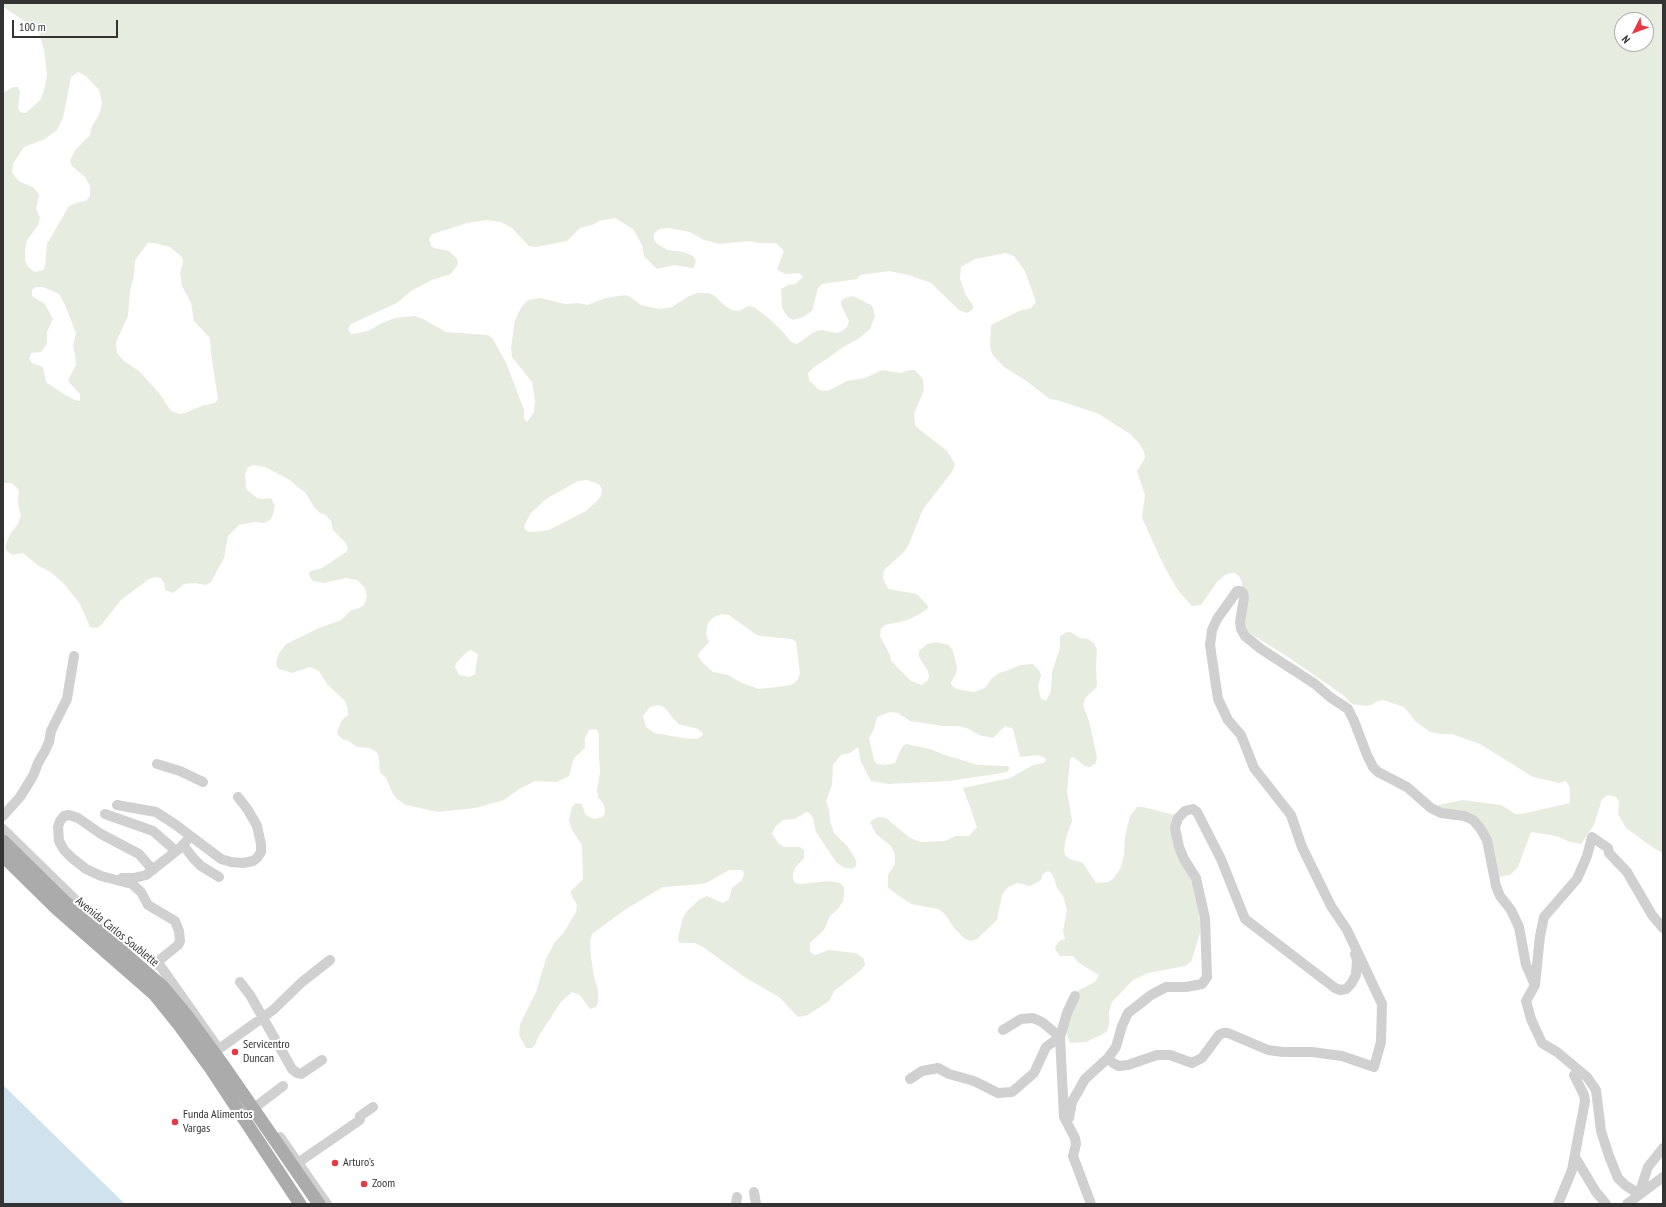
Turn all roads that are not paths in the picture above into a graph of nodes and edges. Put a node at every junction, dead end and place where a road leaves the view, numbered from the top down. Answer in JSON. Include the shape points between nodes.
{"nodes":[{"id":1,"x":74,"y":656,"type":"dead end"},
{"id":2,"x":157,"y":764,"type":"dead end"},
{"id":3,"x":203,"y":782,"type":"dead end"},
{"id":4,"x":238,"y":797,"type":"dead end"},
{"id":5,"x":117,"y":805,"type":"dead end"},
{"id":6,"x":105,"y":814,"type":"dead end"},
{"id":7,"x":3,"y":816,"type":"edge"},
{"id":8,"x":3,"y":829,"type":"edge"},
{"id":9,"x":190,"y":837,"type":"junction"},
{"id":10,"x":3,"y":841,"type":"edge"},
{"id":11,"x":180,"y":848,"type":"junction"},
{"id":12,"x":3,"y":856,"type":"edge"},
{"id":13,"x":150,"y":873,"type":"junction"},
{"id":14,"x":219,"y":877,"type":"dead end"},
{"id":15,"x":112,"y":878,"type":"junction"},
{"id":16,"x":142,"y":895,"type":"junction"},
{"id":17,"x":1663,"y":928,"type":"edge"},
{"id":18,"x":1347,"y":930,"type":"junction"},
{"id":19,"x":330,"y":960,"type":"dead end"},
{"id":20,"x":156,"y":964,"type":"junction"},
{"id":21,"x":240,"y":982,"type":"dead end"},
{"id":22,"x":1536,"y":985,"type":"junction"},
{"id":23,"x":1075,"y":996,"type":"dead end"},
{"id":24,"x":262,"y":1018,"type":"junction"},
{"id":25,"x":1003,"y":1030,"type":"dead end"},
{"id":26,"x":1060,"y":1037,"type":"junction"},
{"id":27,"x":219,"y":1049,"type":"junction"},
{"id":28,"x":1108,"y":1058,"type":"junction"},
{"id":29,"x":322,"y":1060,"type":"dead end"},
{"id":30,"x":1574,"y":1075,"type":"dead end"},
{"id":31,"x":910,"y":1079,"type":"dead end"},
{"id":32,"x":283,"y":1086,"type":"dead end"},
{"id":33,"x":258,"y":1105,"type":"junction"},
{"id":34,"x":373,"y":1107,"type":"dead end"},
{"id":35,"x":1066,"y":1119,"type":"junction"},
{"id":36,"x":1663,"y":1148,"type":"edge"},
{"id":37,"x":1575,"y":1157,"type":"junction"},
{"id":38,"x":298,"y":1162,"type":"junction"},
{"id":39,"x":1663,"y":1177,"type":"edge"},
{"id":40,"x":754,"y":1192,"type":"dead end"},
{"id":41,"x":1640,"y":1194,"type":"junction"},
{"id":42,"x":300,"y":1204,"type":"edge"},
{"id":43,"x":319,"y":1204,"type":"edge"},
{"id":44,"x":327,"y":1204,"type":"edge"},
{"id":45,"x":756,"y":1204,"type":"edge"},
{"id":46,"x":1090,"y":1204,"type":"edge"},
{"id":47,"x":1558,"y":1204,"type":"edge"},
{"id":48,"x":1606,"y":1204,"type":"edge"},
{"id":49,"x":1627,"y":1204,"type":"edge"}],
"edges":[{"from":1,"to":7,"type":"street","via":[[67,699],[51,731],[49,742],[20,797]]},
{"from":2,"to":3,"type":"street"},
{"from":4,"to":9,"type":"street","via":[[257,826],[261,852],[257,858],[243,863],[226,861]]},
{"from":5,"to":9,"type":"street","via":[[156,812]]},
{"from":6,"to":11,"type":"street","via":[[153,831]]},
{"from":8,"to":20,"type":"street","name":"Avenida Carlos Soublette","via":[[86,910]]},
{"from":9,"to":11,"type":"street"},
{"from":10,"to":43,"type":"main road","name":"Avenida Carlos Soublette","via":[[64,901],[163,987],[188,1017]]},
{"from":11,"to":13,"type":"street"},
{"from":11,"to":14,"type":"street"},
{"from":12,"to":42,"type":"main road","name":"Avenida Carlos Soublette","via":[[57,909],[159,1000],[211,1069]]},
{"from":13,"to":15,"type":"street","via":[[134,878]]},
{"from":13,"to":15,"type":"street","via":[[139,854],[101,834],[78,818],[64,816],[58,827],[59,841],[64,850],[86,869],[100,876]]},
{"from":13,"to":16,"type":"street","via":[[142,883]]},
{"from":15,"to":16,"type":"street","via":[[132,884]]},
{"from":16,"to":20,"type":"street","via":[[148,905],[175,921],[179,931],[178,945]]},
{"from":17,"to":22,"type":"street","via":[[1652,915],[1627,872],[1608,848],[1592,837],[1577,879],[1544,917]]},
{"from":18,"to":22,"type":"street","via":[[1302,847],[1291,815],[1254,768],[1241,735],[1228,720],[1218,699],[1210,645],[1212,630],[1237,591],[1243,594],[1244,598],[1240,629],[1245,636],[1250,642],[1316,684],[1348,709],[1372,767],[1407,786],[1431,808],[1441,813],[1464,816],[1473,820],[1480,828],[1487,840],[1496,886],[1519,927],[1526,965]]},
{"from":18,"to":28,"type":"street","via":[[1382,1004],[1381,1042],[1374,1067],[1342,1056],[1268,1050],[1223,1033],[1202,1058],[1192,1062],[1170,1055],[1157,1055],[1119,1066]]},
{"from":18,"to":28,"type":"street","via":[[1357,960],[1356,975],[1346,989],[1340,990],[1245,919],[1221,859],[1197,812],[1193,809],[1185,811],[1178,818],[1175,828],[1178,847],[1196,878],[1205,918],[1206,977],[1202,984],[1166,987],[1141,1002],[1128,1013],[1119,1042]]},
{"from":19,"to":24,"type":"street"},
{"from":20,"to":27,"type":"street","name":"Avenida Carlos Soublette","via":[[161,967]]},
{"from":21,"to":24,"type":"street","via":[[250,994]]},
{"from":22,"to":41,"type":"street","via":[[1526,1001],[1542,1043],[1587,1076],[1596,1090],[1601,1131],[1618,1178]]},
{"from":23,"to":26,"type":"street"},
{"from":24,"to":27,"type":"street"},
{"from":24,"to":29,"type":"street","via":[[292,1070],[305,1073]]},
{"from":25,"to":26,"type":"street","via":[[1021,1019],[1033,1018]]},
{"from":26,"to":31,"type":"street","via":[[1046,1047],[1034,1073],[1012,1092],[998,1093],[938,1068],[922,1071]]},
{"from":26,"to":35,"type":"street"},
{"from":27,"to":33,"type":"street","name":"Avenida Carlos Soublette"},
{"from":28,"to":35,"type":"street","via":[[1085,1079],[1072,1102],[1069,1118]]},
{"from":30,"to":37,"type":"street","via":[[1585,1101]]},
{"from":32,"to":33,"type":"street"},
{"from":33,"to":38,"type":"street","name":"Avenida Carlos Soublette"},
{"from":34,"to":38,"type":"street","via":[[360,1116],[360,1120]]},
{"from":35,"to":46,"type":"street","via":[[1075,1138],[1073,1156]]},
{"from":36,"to":41,"type":"street","via":[[1648,1167]]},
{"from":37,"to":47,"type":"street"},
{"from":37,"to":48,"type":"street"},
{"from":38,"to":44,"type":"street","name":"Avenida Carlos Soublette"},
{"from":39,"to":41,"type":"street"},
{"from":40,"to":45,"type":"street"},
{"from":41,"to":49,"type":"street"}]}
